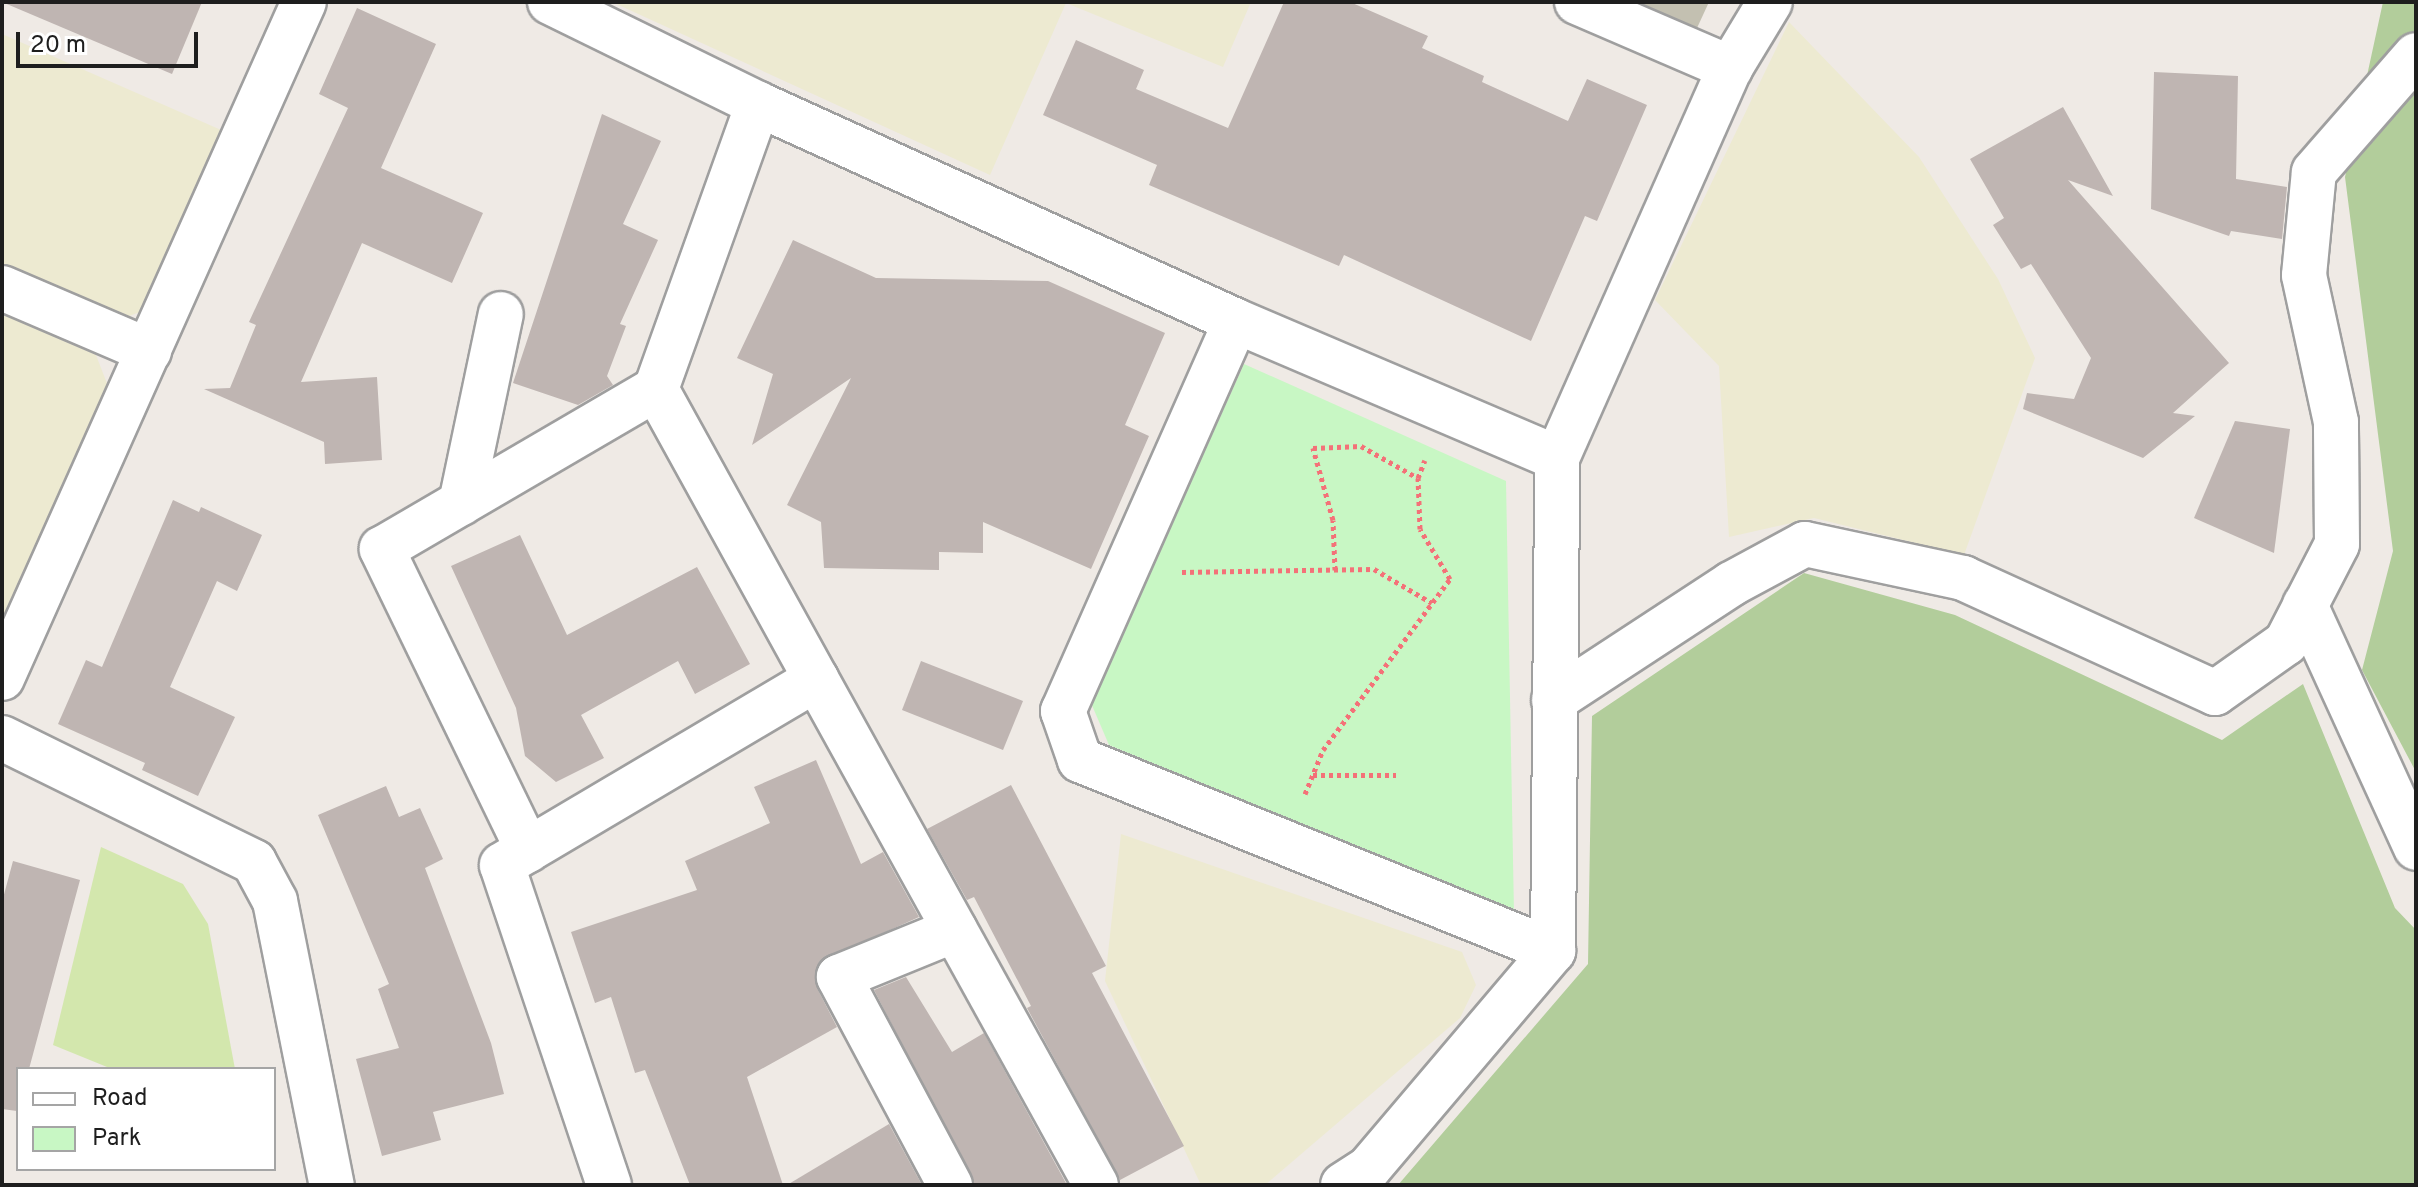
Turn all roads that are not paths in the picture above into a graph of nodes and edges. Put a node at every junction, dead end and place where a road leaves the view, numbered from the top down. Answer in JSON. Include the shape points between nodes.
{"nodes":[{"id":1,"x":304,"y":2,"type":"edge"},
{"id":2,"x":550,"y":2,"type":"edge"},
{"id":3,"x":1577,"y":2,"type":"edge"},
{"id":4,"x":1770,"y":2,"type":"edge"},
{"id":5,"x":2416,"y":55,"type":"edge"},
{"id":6,"x":1730,"y":68,"type":"junction"},
{"id":7,"x":758,"y":104,"type":"junction"},
{"id":8,"x":2,"y":288,"type":"edge"},
{"id":9,"x":501,"y":314,"type":"dead end"},
{"id":10,"x":1236,"y":321,"type":"junction"},
{"id":11,"x":149,"y":351,"type":"junction"},
{"id":12,"x":656,"y":389,"type":"junction"},
{"id":13,"x":1557,"y":458,"type":"junction"},
{"id":14,"x":461,"y":503,"type":"junction"},
{"id":15,"x":2305,"y":605,"type":"junction"},
{"id":16,"x":2,"y":678,"type":"edge"},
{"id":17,"x":816,"y":679,"type":"junction"},
{"id":18,"x":1554,"y":700,"type":"junction"},
{"id":19,"x":2,"y":738,"type":"edge"},
{"id":20,"x":2416,"y":848,"type":"edge"},
{"id":21,"x":528,"y":850,"type":"junction"},
{"id":22,"x":955,"y":930,"type":"junction"},
{"id":23,"x":1553,"y":951,"type":"junction"},
{"id":24,"x":332,"y":1185,"type":"edge"},
{"id":25,"x":609,"y":1185,"type":"edge"},
{"id":26,"x":950,"y":1185,"type":"edge"},
{"id":27,"x":1096,"y":1185,"type":"edge"},
{"id":28,"x":1343,"y":1185,"type":"edge"}],
"edges":[{"from":1,"to":11,"type":"street"},
{"from":2,"to":7,"type":"street"},
{"from":3,"to":6,"type":"street"},
{"from":4,"to":6,"type":"street"},
{"from":5,"to":15,"type":"street","via":[[2314,172],[2304,275],[2336,422],[2337,544]]},
{"from":6,"to":13,"type":"street"},
{"from":7,"to":10,"type":"street"},
{"from":7,"to":12,"type":"street"},
{"from":8,"to":11,"type":"street"},
{"from":9,"to":14,"type":"street"},
{"from":10,"to":13,"type":"street"},
{"from":10,"to":23,"type":"street","via":[[1063,711],[1080,760]]},
{"from":11,"to":16,"type":"street"},
{"from":12,"to":14,"type":"street"},
{"from":12,"to":17,"type":"street"},
{"from":13,"to":18,"type":"street"},
{"from":14,"to":21,"type":"street","via":[[382,549]]},
{"from":15,"to":18,"type":"street","via":[[2286,643],[2215,693],[1963,578],[1805,544],[1731,584]]},
{"from":15,"to":20,"type":"street"},
{"from":17,"to":21,"type":"street"},
{"from":17,"to":22,"type":"street"},
{"from":18,"to":23,"type":"street"},
{"from":19,"to":24,"type":"street","via":[[254,862],[275,901]]},
{"from":21,"to":25,"type":"street","via":[[502,865]]},
{"from":22,"to":26,"type":"street","via":[[839,977]]},
{"from":22,"to":27,"type":"street"},
{"from":23,"to":28,"type":"street","via":[[1369,1168]]}]}
